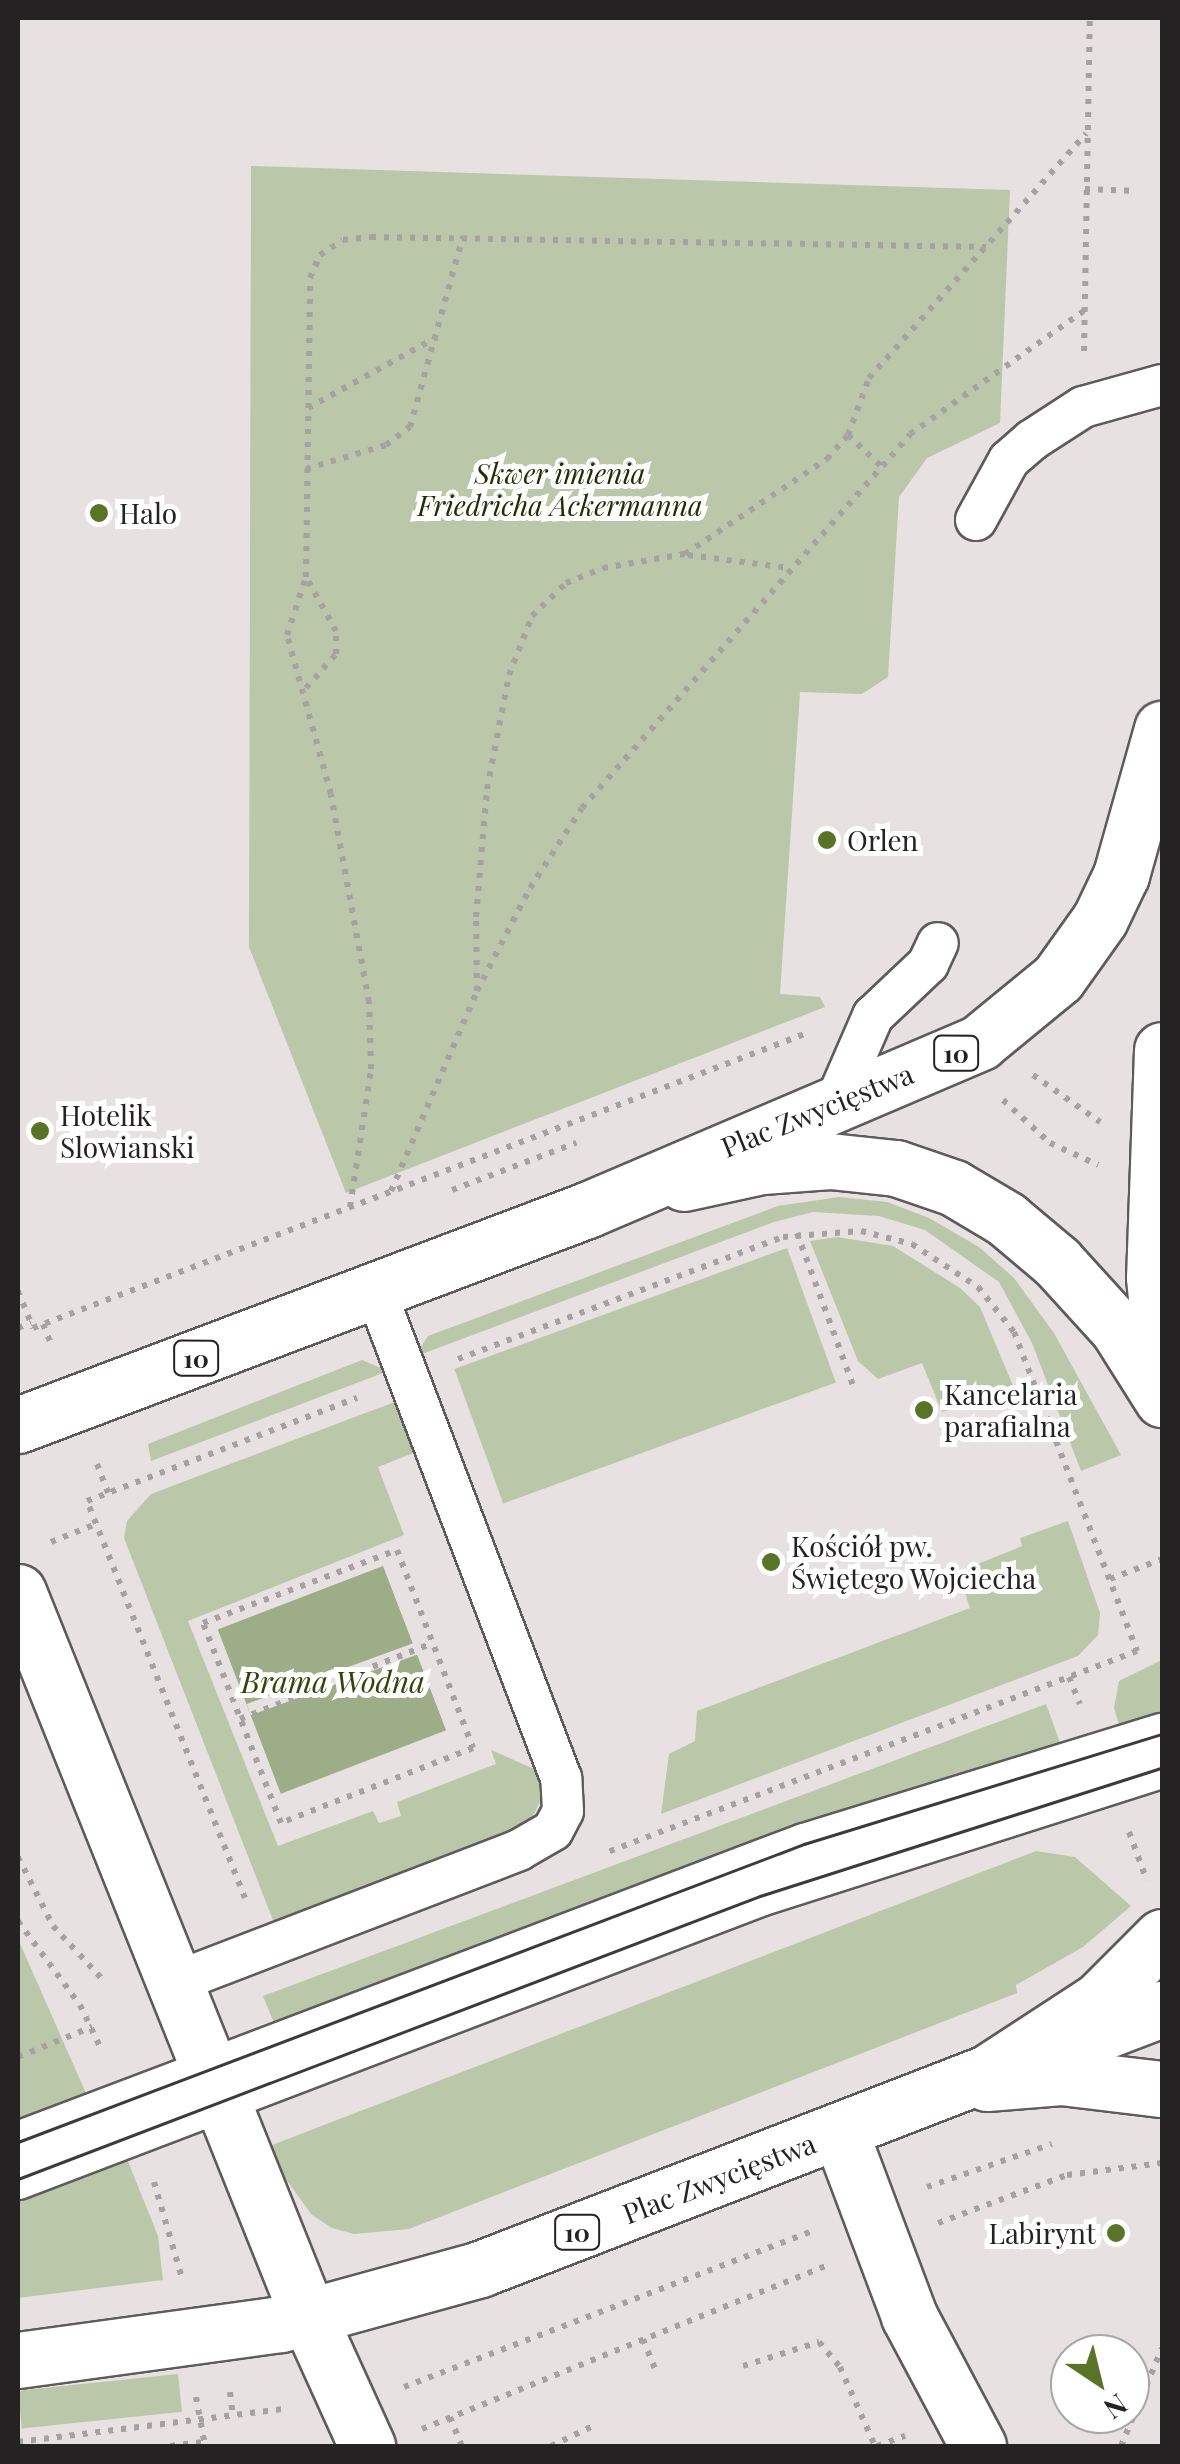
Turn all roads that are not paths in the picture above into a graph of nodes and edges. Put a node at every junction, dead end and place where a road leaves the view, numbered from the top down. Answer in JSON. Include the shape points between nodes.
{"nodes":[{"id":1,"x":1162,"y":386,"type":"edge"},
{"id":2,"x":976,"y":520,"type":"dead end"},
{"id":3,"x":1162,"y":729,"type":"edge"},
{"id":4,"x":938,"y":944,"type":"dead end"},
{"id":5,"x":1162,"y":1050,"type":"edge"},
{"id":6,"x":836,"y":1101,"type":"junction"},
{"id":7,"x":587,"y":1210,"type":"junction"},
{"id":8,"x":375,"y":1290,"type":"junction"},
{"id":9,"x":1162,"y":1360,"type":"edge"},
{"id":10,"x":1162,"y":1399,"type":"edge"},
{"id":11,"x":18,"y":1425,"type":"edge"},
{"id":12,"x":24,"y":1570,"type":"edge"},
{"id":13,"x":1162,"y":1734,"type":"edge"},
{"id":14,"x":1162,"y":1768,"type":"edge"},
{"id":15,"x":1159,"y":1913,"type":"edge"},
{"id":16,"x":174,"y":1983,"type":"junction"},
{"id":17,"x":1162,"y":2009,"type":"edge"},
{"id":18,"x":214,"y":2085,"type":"junction"},
{"id":19,"x":954,"y":2088,"type":"junction"},
{"id":20,"x":1162,"y":2089,"type":"edge"},
{"id":21,"x":840,"y":2132,"type":"junction"},
{"id":22,"x":18,"y":2142,"type":"edge"},
{"id":23,"x":18,"y":2178,"type":"edge"},
{"id":24,"x":310,"y":2318,"type":"junction"},
{"id":25,"x":18,"y":2360,"type":"edge"},
{"id":26,"x":385,"y":2442,"type":"edge"},
{"id":27,"x":978,"y":2446,"type":"edge"}],
"edges":[{"from":1,"to":2,"type":"lane","via":[[1083,407],[1009,460]]},
{"from":3,"to":6,"type":"main road","name":"Plac Zwycięstwa","number":"10","via":[[1121,876],[1058,978],[980,1042]]},
{"from":4,"to":6,"type":"lane","via":[[928,964],[882,1005]]},
{"from":5,"to":9,"type":"main road","via":[[1154,1277]]},
{"from":6,"to":7,"type":"main road","name":"Plac Zwycięstwa","number":"10"},
{"from":7,"to":8,"type":"main road","name":"Plac Zwycięstwa","number":"10"},
{"from":7,"to":10,"type":"main road","name":"Plac Zwycięstwa","via":[[786,1163],[848,1162],[924,1176],[982,1203],[1044,1250],[1118,1330]]},
{"from":8,"to":11,"type":"main road","name":"Plac Zwycięstwa","number":"10"},
{"from":8,"to":16,"type":"lane","via":[[562,1778],[563,1811],[553,1830],[529,1846]]},
{"from":12,"to":16,"type":"main road","via":[[61,1701]]},
{"from":13,"to":18,"type":"lane","via":[[823,1837]]},
{"from":14,"to":18,"type":"lane","via":[[822,1874]]},
{"from":15,"to":19,"type":"main road","name":"Plac Zwycięstwa","number":"10","via":[[1069,2022]]},
{"from":16,"to":18,"type":"main road"},
{"from":17,"to":19,"type":"main road","name":"Plac Zwycięstwa"},
{"from":18,"to":22,"type":"lane"},
{"from":18,"to":23,"type":"lane"},
{"from":18,"to":24,"type":"main road"},
{"from":19,"to":20,"type":"main road","via":[[1061,2077]]},
{"from":19,"to":21,"type":"main road","name":"Plac Zwycięstwa","number":"10"},
{"from":21,"to":24,"type":"main road","name":"Plac Zwycięstwa","number":"10","via":[[480,2269]]},
{"from":21,"to":27,"type":"main road","via":[[936,2368]]},
{"from":24,"to":25,"type":"main road","name":"Plac Zwycięstwa","number":"10"},
{"from":24,"to":26,"type":"main road"}]}
